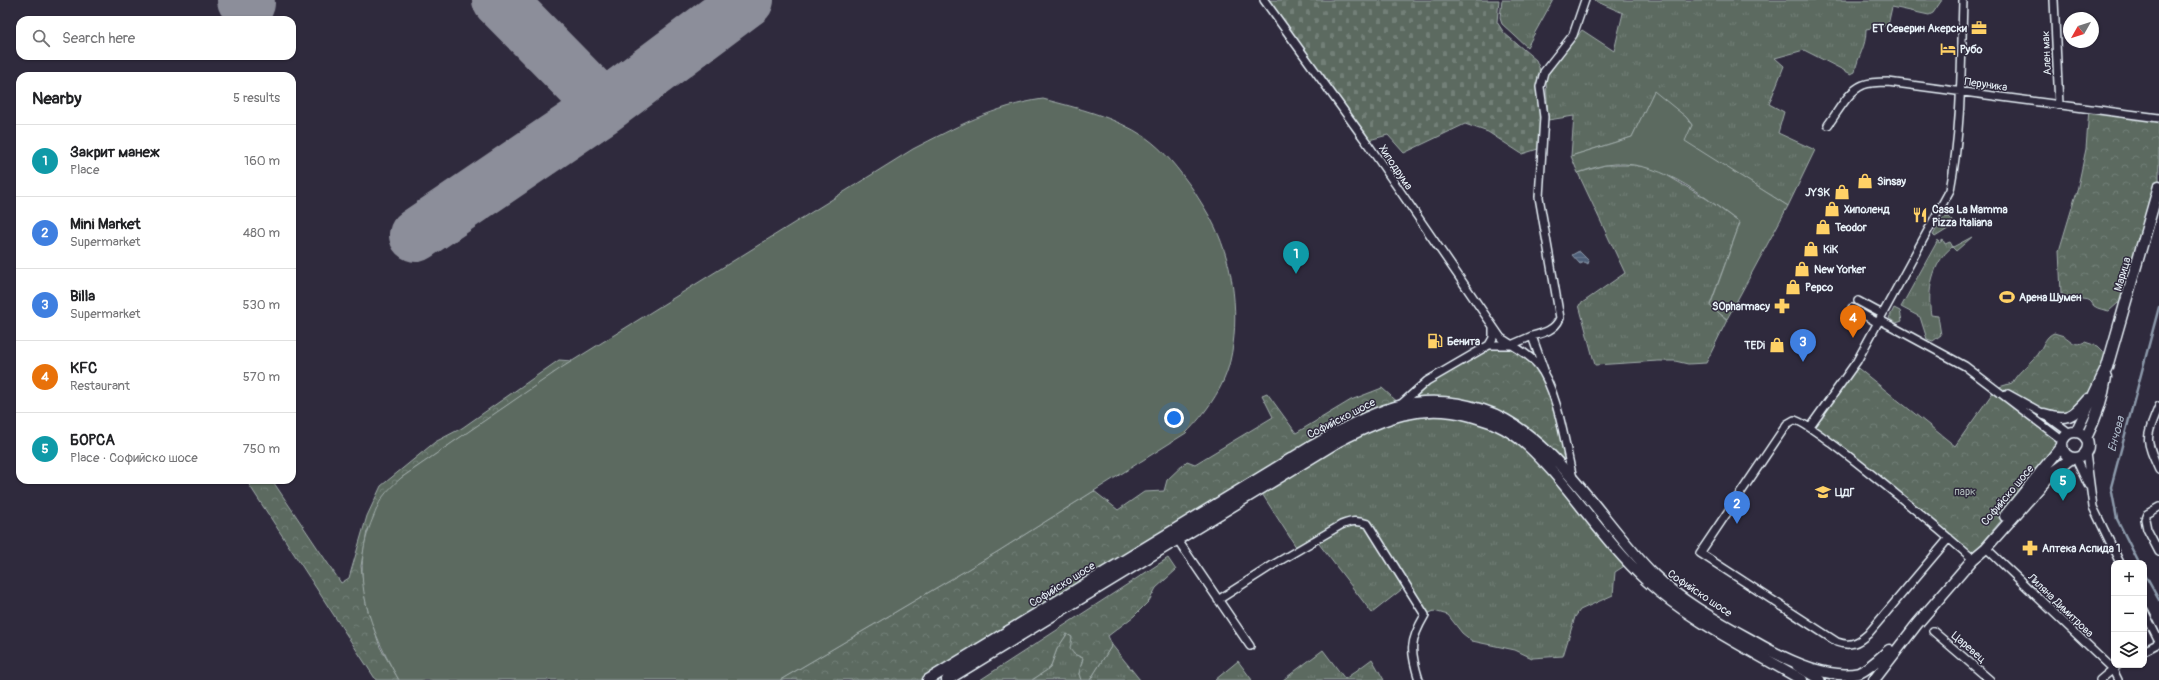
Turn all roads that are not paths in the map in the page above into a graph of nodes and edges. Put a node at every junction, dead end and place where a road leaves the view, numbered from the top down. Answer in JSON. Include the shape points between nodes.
{"nodes":[{"id":1,"x":1264,"y":0,"type":"edge"},
{"id":2,"x":1585,"y":0,"type":"edge"},
{"id":3,"x":1963,"y":0,"type":"edge"},
{"id":4,"x":2054,"y":0,"type":"edge"},
{"id":5,"x":1960,"y":91,"type":"junction"},
{"id":6,"x":2059,"y":105,"type":"junction"},
{"id":7,"x":2159,"y":118,"type":"edge"},
{"id":8,"x":1828,"y":125,"type":"dead end"},
{"id":9,"x":2159,"y":186,"type":"edge"},
{"id":10,"x":1858,"y":301,"type":"dead end"},
{"id":11,"x":1852,"y":308,"type":"dead end"},
{"id":12,"x":1880,"y":319,"type":"junction"},
{"id":13,"x":1493,"y":327,"type":"junction"},
{"id":14,"x":1532,"y":336,"type":"junction"},
{"id":15,"x":1511,"y":345,"type":"junction"},
{"id":16,"x":1489,"y":346,"type":"junction"},
{"id":17,"x":2107,"y":367,"type":"junction"},
{"id":18,"x":1549,"y":382,"type":"junction"},
{"id":19,"x":1996,"y":388,"type":"junction"},
{"id":20,"x":2097,"y":388,"type":"junction"},
{"id":21,"x":1400,"y":405,"type":"junction"},
{"id":22,"x":2159,"y":406,"type":"edge"},
{"id":23,"x":2044,"y":414,"type":"junction"},
{"id":24,"x":1810,"y":427,"type":"junction"},
{"id":25,"x":2073,"y":432,"type":"junction"},
{"id":26,"x":2086,"y":438,"type":"junction"},
{"id":27,"x":2062,"y":444,"type":"junction"},
{"id":28,"x":2086,"y":453,"type":"junction"},
{"id":29,"x":2074,"y":459,"type":"junction"},
{"id":30,"x":2159,"y":470,"type":"edge"},
{"id":31,"x":1573,"y":480,"type":"junction"},
{"id":32,"x":2090,"y":491,"type":"junction"},
{"id":33,"x":2159,"y":507,"type":"edge"},
{"id":34,"x":1174,"y":534,"type":"junction"},
{"id":35,"x":1949,"y":538,"type":"junction"},
{"id":36,"x":1986,"y":548,"type":"junction"},
{"id":37,"x":2159,"y":552,"type":"edge"},
{"id":38,"x":1973,"y":559,"type":"junction"},
{"id":39,"x":2118,"y":560,"type":"edge"},
{"id":40,"x":1218,"y":600,"type":"junction"},
{"id":41,"x":2147,"y":617,"type":"edge"},
{"id":42,"x":1917,"y":624,"type":"junction"},
{"id":43,"x":1933,"y":631,"type":"dead end"},
{"id":44,"x":2159,"y":642,"type":"edge"},
{"id":45,"x":1250,"y":646,"type":"dead end"},
{"id":46,"x":2147,"y":649,"type":"edge"},
{"id":47,"x":1889,"y":650,"type":"junction"},
{"id":48,"x":2111,"y":663,"type":"edge"},
{"id":49,"x":1793,"y":664,"type":"junction"},
{"id":50,"x":2114,"y":668,"type":"edge"},
{"id":51,"x":2115,"y":668,"type":"edge"},
{"id":52,"x":928,"y":680,"type":"edge"},
{"id":53,"x":948,"y":680,"type":"edge"},
{"id":54,"x":1419,"y":680,"type":"edge"},
{"id":55,"x":1802,"y":680,"type":"edge"},
{"id":56,"x":1820,"y":680,"type":"edge"},
{"id":57,"x":1862,"y":680,"type":"edge"},
{"id":58,"x":1874,"y":680,"type":"edge"},
{"id":59,"x":1990,"y":680,"type":"edge"},
{"id":60,"x":2100,"y":680,"type":"edge"},
{"id":61,"x":2118,"y":680,"type":"edge"}],
"edges":[{"from":1,"to":13,"type":"street","name":"Хиподрума","via":[[1365,140]]},
{"from":2,"to":14,"type":"street","via":[[1573,35],[1544,72],[1540,87],[1544,117],[1539,197],[1560,318],[1557,325],[1544,333]]},
{"from":3,"to":5,"type":"street"},
{"from":4,"to":6,"type":"street","name":"Ален мак"},
{"from":5,"to":6,"type":"street","name":"Перуника"},
{"from":5,"to":8,"type":"street","name":"Перуника","via":[[1888,82],[1864,84],[1853,91]]},
{"from":5,"to":12,"type":"street","via":[[1955,163],[1950,190]]},
{"from":6,"to":7,"type":"street","name":"Перуника"},
{"from":9,"to":17,"type":"main road","name":"Марица"},
{"from":10,"to":12,"type":"street"},
{"from":11,"to":12,"type":"street"},
{"from":12,"to":19,"type":"street","via":[[1965,366]]},
{"from":12,"to":24,"type":"street","via":[[1851,371]]},
{"from":13,"to":15,"type":"street","name":"Хиподрума","via":[[1501,338]]},
{"from":13,"to":16,"type":"street","via":[[1493,338]]},
{"from":14,"to":15,"type":"street"},
{"from":14,"to":18,"type":"street"},
{"from":15,"to":16,"type":"street"},
{"from":15,"to":18,"type":"street","name":"Хиподрума","via":[[1525,353]]},
{"from":16,"to":21,"type":"street","via":[[1427,381]]},
{"from":17,"to":20,"type":"main road"},
{"from":17,"to":26,"type":"main road","via":[[2104,392],[2097,416]]},
{"from":18,"to":31,"type":"street"},
{"from":19,"to":23,"type":"street"},
{"from":19,"to":27,"type":"street"},
{"from":20,"to":23,"type":"main road","via":[[2071,416],[2059,418]]},
{"from":20,"to":25,"type":"main road"},
{"from":21,"to":31,"type":"main road","name":"Софийско шосе","via":[[1437,402],[1461,404],[1506,419],[1535,441]]},
{"from":21,"to":34,"type":"main road","name":"Софийско шосе","via":[[1366,416],[1312,446]]},
{"from":22,"to":30,"type":"street","via":[[2148,433],[2147,443]]},
{"from":23,"to":25,"type":"street"},
{"from":24,"to":35,"type":"street"},
{"from":24,"to":35,"type":"street","via":[[1797,420],[1787,424],[1700,553],[1837,642],[1849,645],[1856,644],[1868,634]]},
{"from":25,"to":26,"type":"main road"},
{"from":25,"to":27,"type":"main road"},
{"from":26,"to":28,"type":"main road"},
{"from":27,"to":29,"type":"main road","via":[[2065,454]]},
{"from":27,"to":38,"type":"main road","name":"Софийско шосе","via":[[1979,547]]},
{"from":28,"to":29,"type":"main road"},
{"from":28,"to":32,"type":"street"},
{"from":29,"to":32,"type":"street"},
{"from":29,"to":36,"type":"main road","name":"Софийско шосе","via":[[2054,471]]},
{"from":31,"to":49,"type":"main road","name":"Софийско шосе","via":[[1637,558],[1668,587]]},
{"from":32,"to":39,"type":"street","via":[[2096,517]]},
{"from":33,"to":37,"type":"street","via":[[2147,514],[2145,519],[2147,529]]},
{"from":34,"to":40,"type":"street"},
{"from":34,"to":52,"type":"main road","name":"Софийско шосе"},
{"from":34,"to":53,"type":"main road","name":"Софийско шосе"},
{"from":34,"to":55,"type":"main road","name":"Софийско шосе","via":[[1370,425],[1405,413],[1431,410],[1458,412],[1497,425],[1523,442],[1576,498],[1629,563],[1666,597],[1699,620]]},
{"from":35,"to":38,"type":"street"},
{"from":36,"to":38,"type":"main road","name":"Софийско шосе"},
{"from":36,"to":48,"type":"street","name":"Лиляна Димитрова"},
{"from":38,"to":42,"type":"main road","name":"Софийско шосе"},
{"from":40,"to":45,"type":"street"},
{"from":40,"to":54,"type":"street","via":[[1341,525],[1352,520],[1361,521],[1368,524],[1425,615],[1411,645]]},
{"from":41,"to":44,"type":"street"},
{"from":42,"to":47,"type":"main road"},
{"from":42,"to":58,"type":"main road","name":"Софийско шосе"},
{"from":43,"to":59,"type":"street","name":"Царевец"},
{"from":44,"to":46,"type":"street"},
{"from":47,"to":49,"type":"main road","name":"Софийско шосе","via":[[1860,673],[1842,678]]},
{"from":47,"to":57,"type":"main road"},
{"from":49,"to":56,"type":"street"},
{"from":50,"to":60,"type":"street"},
{"from":51,"to":61,"type":"street","name":"Лиляна Димитрова"}]}
